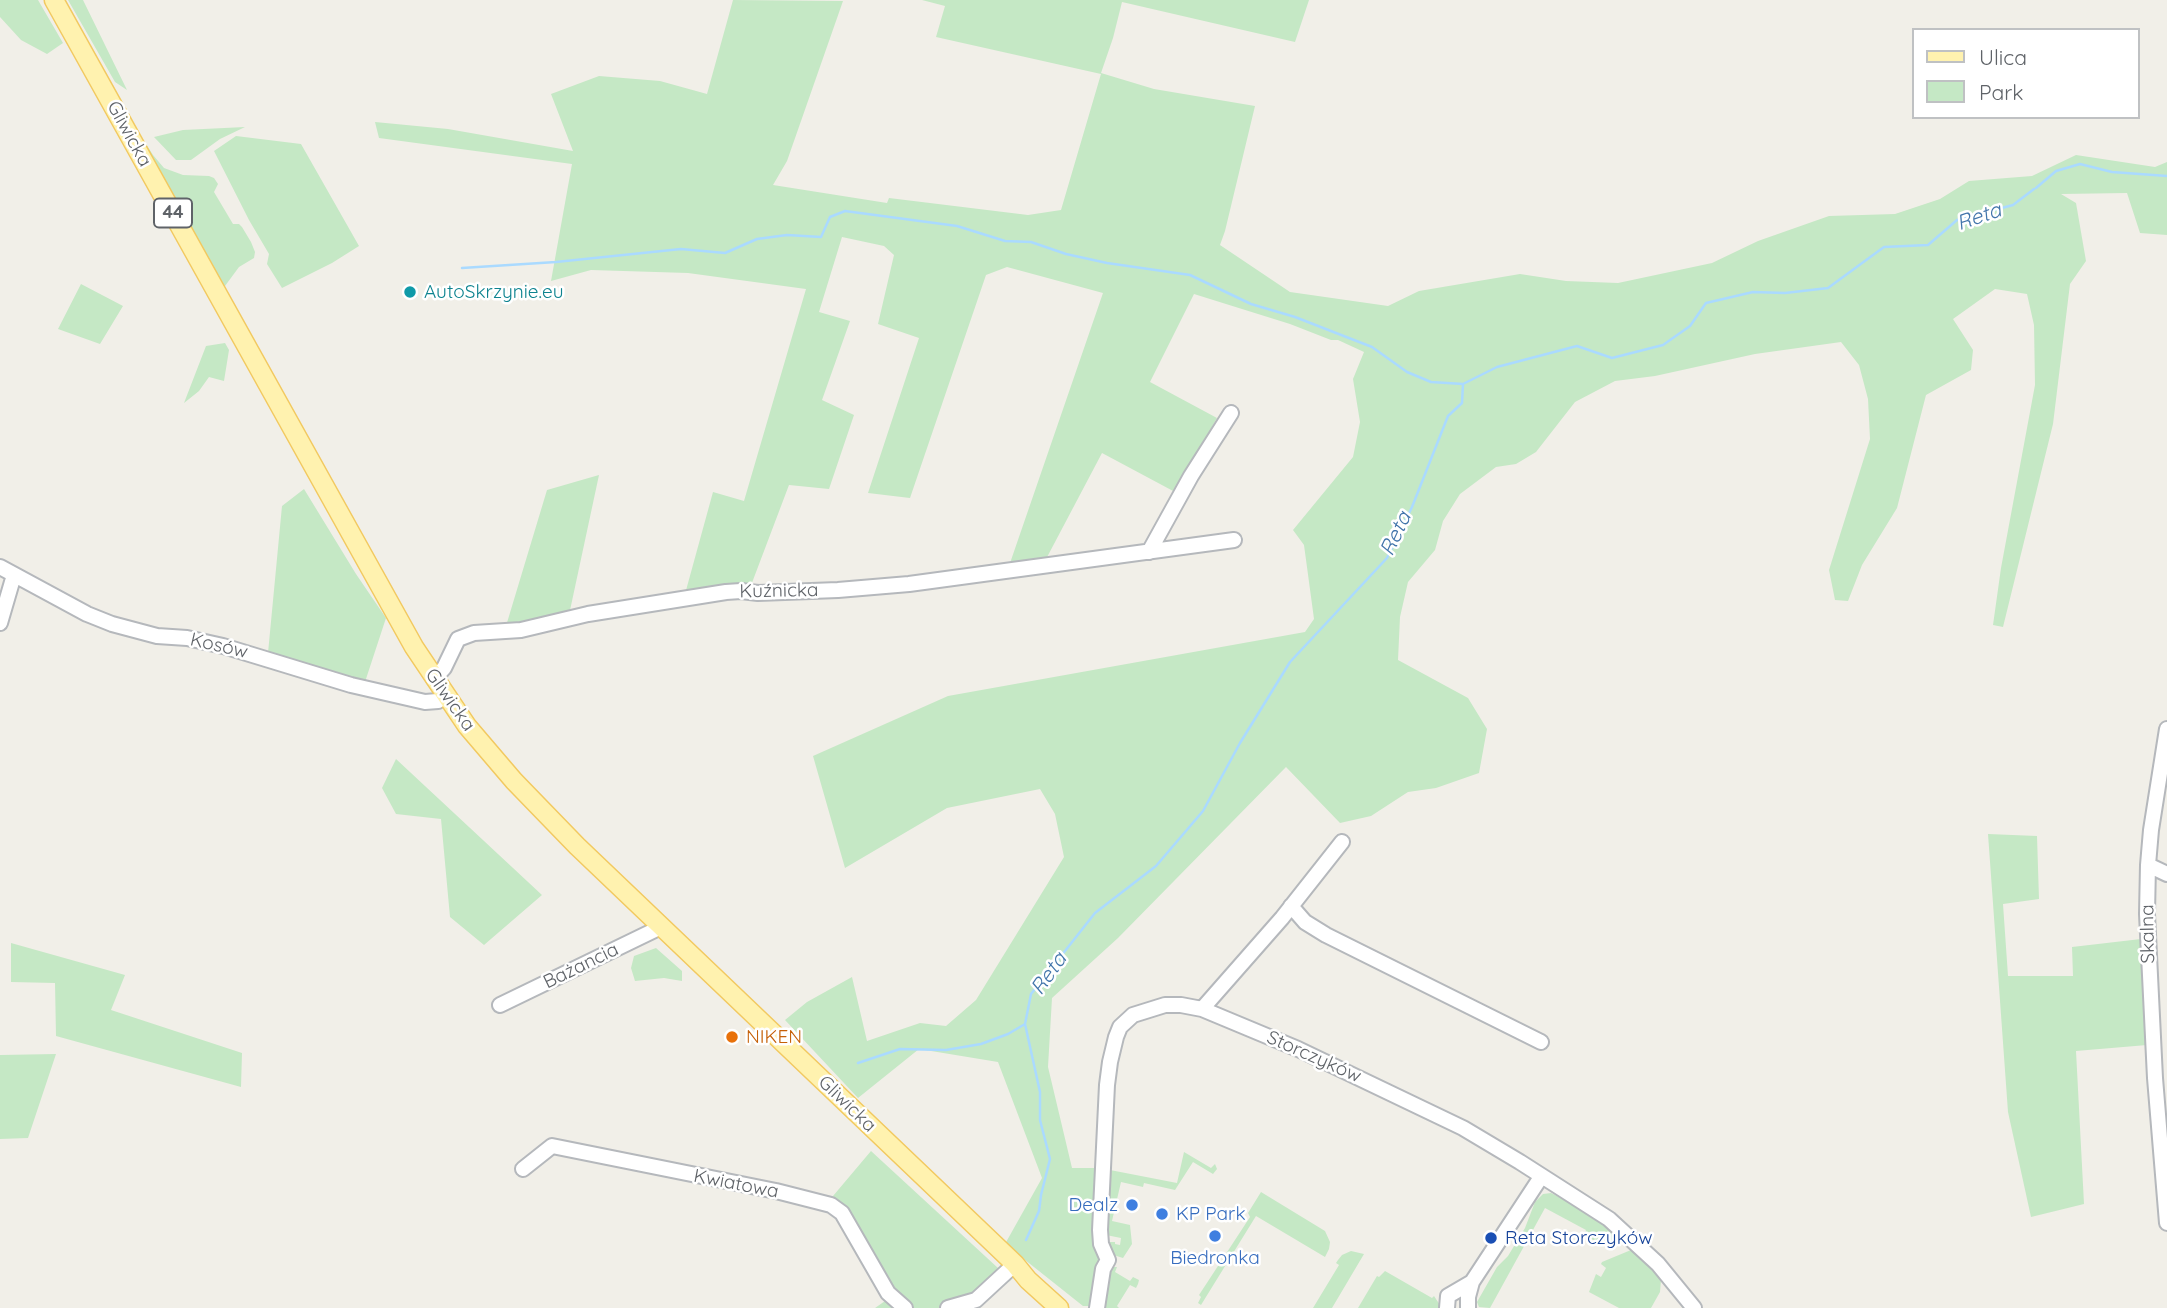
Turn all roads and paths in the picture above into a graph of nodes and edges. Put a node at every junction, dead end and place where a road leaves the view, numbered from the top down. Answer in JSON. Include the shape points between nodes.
{"nodes":[{"id":1,"x":54,"y":0,"type":"edge"},
{"id":2,"x":1231,"y":412,"type":"dead end"},
{"id":3,"x":1234,"y":540,"type":"dead end"},
{"id":4,"x":1149,"y":552,"type":"junction"},
{"id":5,"x":0,"y":567,"type":"edge"},
{"id":6,"x":14,"y":575,"type":"junction"},
{"id":7,"x":0,"y":623,"type":"edge"},
{"id":8,"x":434,"y":679,"type":"junction"},
{"id":9,"x":445,"y":696,"type":"junction"},
{"id":10,"x":2167,"y":729,"type":"edge"},
{"id":11,"x":1342,"y":842,"type":"dead end"},
{"id":12,"x":2148,"y":866,"type":"junction"},
{"id":13,"x":2167,"y":874,"type":"edge"},
{"id":14,"x":1291,"y":906,"type":"junction"},
{"id":15,"x":661,"y":927,"type":"junction"},
{"id":16,"x":500,"y":1005,"type":"dead end"},
{"id":17,"x":1202,"y":1009,"type":"junction"},
{"id":18,"x":1541,"y":1042,"type":"dead end"},
{"id":19,"x":523,"y":1170,"type":"dead end"},
{"id":20,"x":1541,"y":1177,"type":"junction"},
{"id":21,"x":2167,"y":1223,"type":"edge"},
{"id":22,"x":1017,"y":1266,"type":"junction"},
{"id":23,"x":1465,"y":1299,"type":"edge"},
{"id":24,"x":905,"y":1308,"type":"edge"},
{"id":25,"x":948,"y":1308,"type":"edge"},
{"id":26,"x":1059,"y":1308,"type":"edge"},
{"id":27,"x":1076,"y":1308,"type":"edge"},
{"id":28,"x":1097,"y":1308,"type":"edge"},
{"id":29,"x":1447,"y":1308,"type":"edge"},
{"id":30,"x":1694,"y":1308,"type":"edge"}],
"edges":[{"from":1,"to":8,"type":"main road","name":"Gliwicka","number":"44"},
{"from":2,"to":4,"type":"street"},
{"from":3,"to":4,"type":"street","name":"Kuźnicka"},
{"from":4,"to":8,"type":"street","name":"Kuźnicka","via":[[897,585],[726,592],[588,614],[521,630],[474,633],[458,639]]},
{"from":5,"to":6,"type":"street","name":"Kosów"},
{"from":6,"to":7,"type":"street"},
{"from":6,"to":9,"type":"street","name":"Kosów","via":[[87,614],[123,627],[223,646],[412,700],[431,703]]},
{"from":8,"to":9,"type":"main road","name":"Gliwicka","number":"44"},
{"from":9,"to":15,"type":"main road","name":"Gliwicka","number":"44","via":[[527,796]]},
{"from":10,"to":12,"type":"street","name":"Skalna"},
{"from":11,"to":14,"type":"street"},
{"from":12,"to":13,"type":"street"},
{"from":12,"to":21,"type":"street","name":"Skalna","via":[[2149,969]]},
{"from":14,"to":17,"type":"street"},
{"from":14,"to":18,"type":"street","via":[[1326,935]]},
{"from":15,"to":16,"type":"street","name":"Bażancia"},
{"from":15,"to":22,"type":"main road","name":"Gliwicka","number":"44"},
{"from":17,"to":20,"type":"street","name":"Storczyków","via":[[1408,1100]]},
{"from":17,"to":28,"type":"street","via":[[1165,1005],[1133,1015],[1116,1037],[1107,1086],[1100,1230],[1108,1259]]},
{"from":19,"to":24,"type":"street","name":"Kwiatowa","via":[[552,1146],[831,1205],[842,1213],[888,1293]]},
{"from":20,"to":23,"type":"street"},
{"from":20,"to":30,"type":"street","name":"Storczyków","via":[[1586,1203],[1634,1241]]},
{"from":22,"to":25,"type":"street","via":[[976,1300]]},
{"from":22,"to":26,"type":"main road","name":"Gliwicka","number":"44"},
{"from":22,"to":27,"type":"main road","name":"Gliwicka","number":"44"},
{"from":23,"to":29,"type":"street","via":[[1453,1292]]}]}
